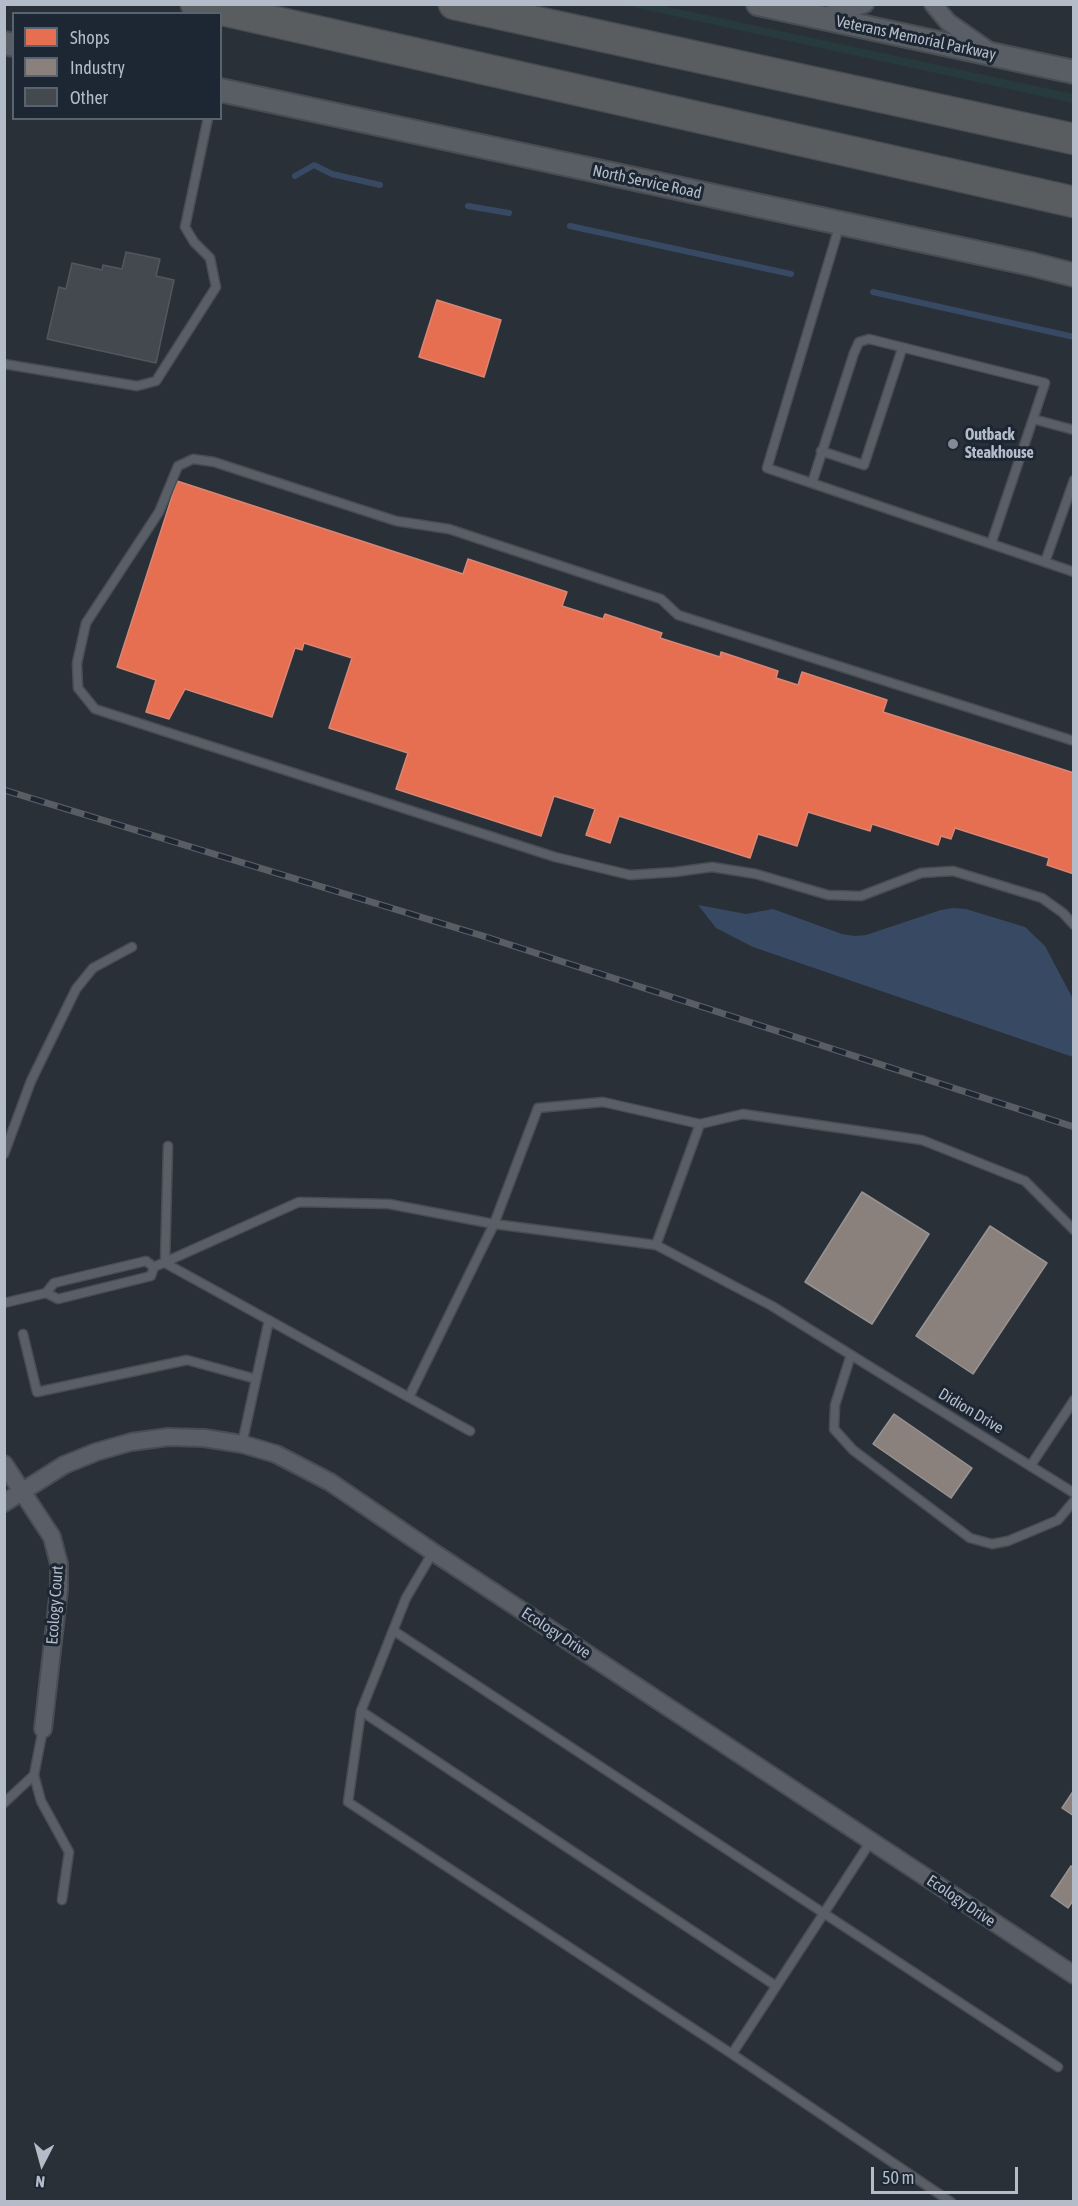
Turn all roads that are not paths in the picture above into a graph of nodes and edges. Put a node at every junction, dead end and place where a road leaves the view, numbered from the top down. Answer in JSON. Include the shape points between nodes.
{"nodes":[{"id":1,"x":196,"y":4,"type":"edge"},
{"id":2,"x":454,"y":4,"type":"edge"},
{"id":3,"x":758,"y":4,"type":"edge"},
{"id":4,"x":865,"y":4,"type":"edge"},
{"id":5,"x":933,"y":4,"type":"edge"},
{"id":6,"x":819,"y":18,"type":"junction"},
{"id":7,"x":996,"y":56,"type":"junction"},
{"id":8,"x":1074,"y":72,"type":"edge"},
{"id":9,"x":222,"y":90,"type":"edge"},
{"id":10,"x":208,"y":120,"type":"edge"},
{"id":11,"x":1074,"y":139,"type":"edge"},
{"id":12,"x":1074,"y":202,"type":"edge"},
{"id":13,"x":840,"y":223,"type":"junction"},
{"id":14,"x":1074,"y":275,"type":"edge"},
{"id":15,"x":902,"y":349,"type":"junction"},
{"id":16,"x":4,"y":364,"type":"edge"},
{"id":17,"x":1033,"y":419,"type":"junction"},
{"id":18,"x":1074,"y":430,"type":"edge"},
{"id":19,"x":821,"y":451,"type":"junction"},
{"id":20,"x":1074,"y":480,"type":"edge"},
{"id":21,"x":812,"y":483,"type":"junction"},
{"id":22,"x":991,"y":544,"type":"junction"},
{"id":23,"x":1045,"y":562,"type":"junction"},
{"id":24,"x":1074,"y":572,"type":"edge"},
{"id":25,"x":1074,"y":741,"type":"edge"},
{"id":26,"x":1074,"y":925,"type":"edge"},
{"id":27,"x":132,"y":947,"type":"dead end"},
{"id":28,"x":700,"y":1124,"type":"junction"},
{"id":29,"x":168,"y":1146,"type":"dead end"},
{"id":30,"x":4,"y":1154,"type":"edge"},
{"id":31,"x":494,"y":1224,"type":"junction"},
{"id":32,"x":1074,"y":1230,"type":"edge"},
{"id":33,"x":656,"y":1245,"type":"junction"},
{"id":34,"x":165,"y":1263,"type":"junction"},
{"id":35,"x":154,"y":1267,"type":"junction"},
{"id":36,"x":46,"y":1293,"type":"junction"},
{"id":37,"x":4,"y":1303,"type":"edge"},
{"id":38,"x":269,"y":1320,"type":"junction"},
{"id":39,"x":23,"y":1334,"type":"dead end"},
{"id":40,"x":851,"y":1356,"type":"junction"},
{"id":41,"x":256,"y":1379,"type":"junction"},
{"id":42,"x":409,"y":1397,"type":"junction"},
{"id":43,"x":1074,"y":1400,"type":"edge"},
{"id":44,"x":470,"y":1431,"type":"dead end"},
{"id":45,"x":242,"y":1444,"type":"junction"},
{"id":46,"x":4,"y":1464,"type":"edge"},
{"id":47,"x":1031,"y":1465,"type":"junction"},
{"id":48,"x":22,"y":1490,"type":"junction"},
{"id":49,"x":1074,"y":1493,"type":"edge"},
{"id":50,"x":1074,"y":1501,"type":"edge"},
{"id":51,"x":4,"y":1503,"type":"edge"},
{"id":52,"x":433,"y":1552,"type":"junction"},
{"id":53,"x":394,"y":1631,"type":"junction"},
{"id":54,"x":361,"y":1711,"type":"junction"},
{"id":55,"x":43,"y":1729,"type":"joint"},
{"id":56,"x":34,"y":1775,"type":"junction"},
{"id":57,"x":4,"y":1803,"type":"edge"},
{"id":58,"x":871,"y":1841,"type":"junction"},
{"id":59,"x":62,"y":1900,"type":"dead end"},
{"id":60,"x":824,"y":1913,"type":"junction"},
{"id":61,"x":1074,"y":1975,"type":"edge"},
{"id":62,"x":776,"y":1986,"type":"junction"},
{"id":63,"x":732,"y":2054,"type":"junction"},
{"id":64,"x":1058,"y":2067,"type":"dead end"},
{"id":65,"x":951,"y":2202,"type":"edge"}],
"edges":[{"from":1,"to":12,"type":"highway"},
{"from":2,"to":11,"type":"highway"},
{"from":3,"to":6,"type":"street","name":"Veterans Memorial Parkway"},
{"from":4,"to":6,"type":"street"},
{"from":5,"to":7,"type":"street","via":[[948,22]]},
{"from":6,"to":7,"type":"street","name":"Veterans Memorial Parkway"},
{"from":7,"to":8,"type":"street","name":"Veterans Memorial Parkway"},
{"from":9,"to":13,"type":"street","name":"North Service Road"},
{"from":10,"to":16,"type":"lane","via":[[185,226],[210,258],[216,287],[156,381],[137,386]]},
{"from":13,"to":14,"type":"street","name":"North Service Road"},
{"from":13,"to":21,"type":"lane","via":[[767,468]]},
{"from":15,"to":17,"type":"lane","via":[[1045,383]]},
{"from":15,"to":19,"type":"lane","via":[[868,339],[859,342]]},
{"from":15,"to":19,"type":"lane","via":[[864,465]]},
{"from":17,"to":18,"type":"lane"},
{"from":17,"to":22,"type":"lane"},
{"from":19,"to":21,"type":"lane"},
{"from":20,"to":23,"type":"lane"},
{"from":21,"to":22,"type":"lane"},
{"from":22,"to":23,"type":"lane"},
{"from":23,"to":24,"type":"lane"},
{"from":25,"to":26,"type":"lane","via":[[678,615],[661,599],[449,529],[396,521],[214,462],[193,459],[178,466],[159,512],[86,623],[77,663],[78,688],[94,709],[555,856],[630,875],[712,867],[756,874],[828,895],[861,896],[921,873],[953,871],[1042,898]]},
{"from":27,"to":30,"type":"lane","via":[[93,968],[76,989],[31,1081]]},
{"from":28,"to":31,"type":"lane","via":[[603,1102],[538,1108]]},
{"from":28,"to":32,"type":"lane","via":[[743,1114],[922,1140],[1025,1181]]},
{"from":28,"to":33,"type":"lane"},
{"from":29,"to":34,"type":"lane"},
{"from":31,"to":33,"type":"lane"},
{"from":31,"to":34,"type":"lane","via":[[389,1204],[299,1202]]},
{"from":31,"to":42,"type":"lane"},
{"from":33,"to":40,"type":"lane","name":"Didion Drive","via":[[772,1306]]},
{"from":34,"to":35,"type":"lane"},
{"from":34,"to":38,"type":"lane"},
{"from":35,"to":36,"type":"lane","via":[[146,1261],[54,1282]]},
{"from":35,"to":36,"type":"lane","via":[[151,1276],[58,1299]]},
{"from":36,"to":37,"type":"lane"},
{"from":38,"to":41,"type":"lane"},
{"from":38,"to":42,"type":"lane"},
{"from":39,"to":41,"type":"lane","via":[[37,1392],[187,1360]]},
{"from":40,"to":47,"type":"lane","name":"Didion Drive"},
{"from":40,"to":50,"type":"lane","via":[[835,1405],[834,1429],[853,1450],[970,1538],[992,1544],[1008,1541],[1058,1520]]},
{"from":41,"to":45,"type":"lane"},
{"from":42,"to":44,"type":"lane"},
{"from":43,"to":47,"type":"lane"},
{"from":45,"to":48,"type":"street","name":"Ecology Drive","via":[[168,1437],[131,1442],[64,1465]]},
{"from":45,"to":52,"type":"street","name":"Ecology Drive","via":[[276,1454],[330,1482]]},
{"from":46,"to":48,"type":"street","name":"Ecology Court"},
{"from":47,"to":49,"type":"lane","name":"Didion Drive"},
{"from":48,"to":51,"type":"street","name":"Ecology Drive"},
{"from":48,"to":55,"type":"street","name":"Ecology Court","via":[[52,1537],[59,1564]]},
{"from":52,"to":53,"type":"lane","via":[[406,1598]]},
{"from":52,"to":58,"type":"street","name":"Ecology Drive"},
{"from":53,"to":54,"type":"lane"},
{"from":53,"to":60,"type":"lane"},
{"from":54,"to":62,"type":"lane"},
{"from":54,"to":63,"type":"lane","via":[[348,1802]]},
{"from":55,"to":56,"type":"lane"},
{"from":56,"to":57,"type":"lane"},
{"from":56,"to":59,"type":"lane","via":[[41,1801],[69,1852]]},
{"from":58,"to":60,"type":"lane"},
{"from":58,"to":61,"type":"street","name":"Ecology Drive"},
{"from":60,"to":62,"type":"lane"},
{"from":60,"to":64,"type":"lane"},
{"from":62,"to":63,"type":"lane"},
{"from":63,"to":65,"type":"lane"}]}
